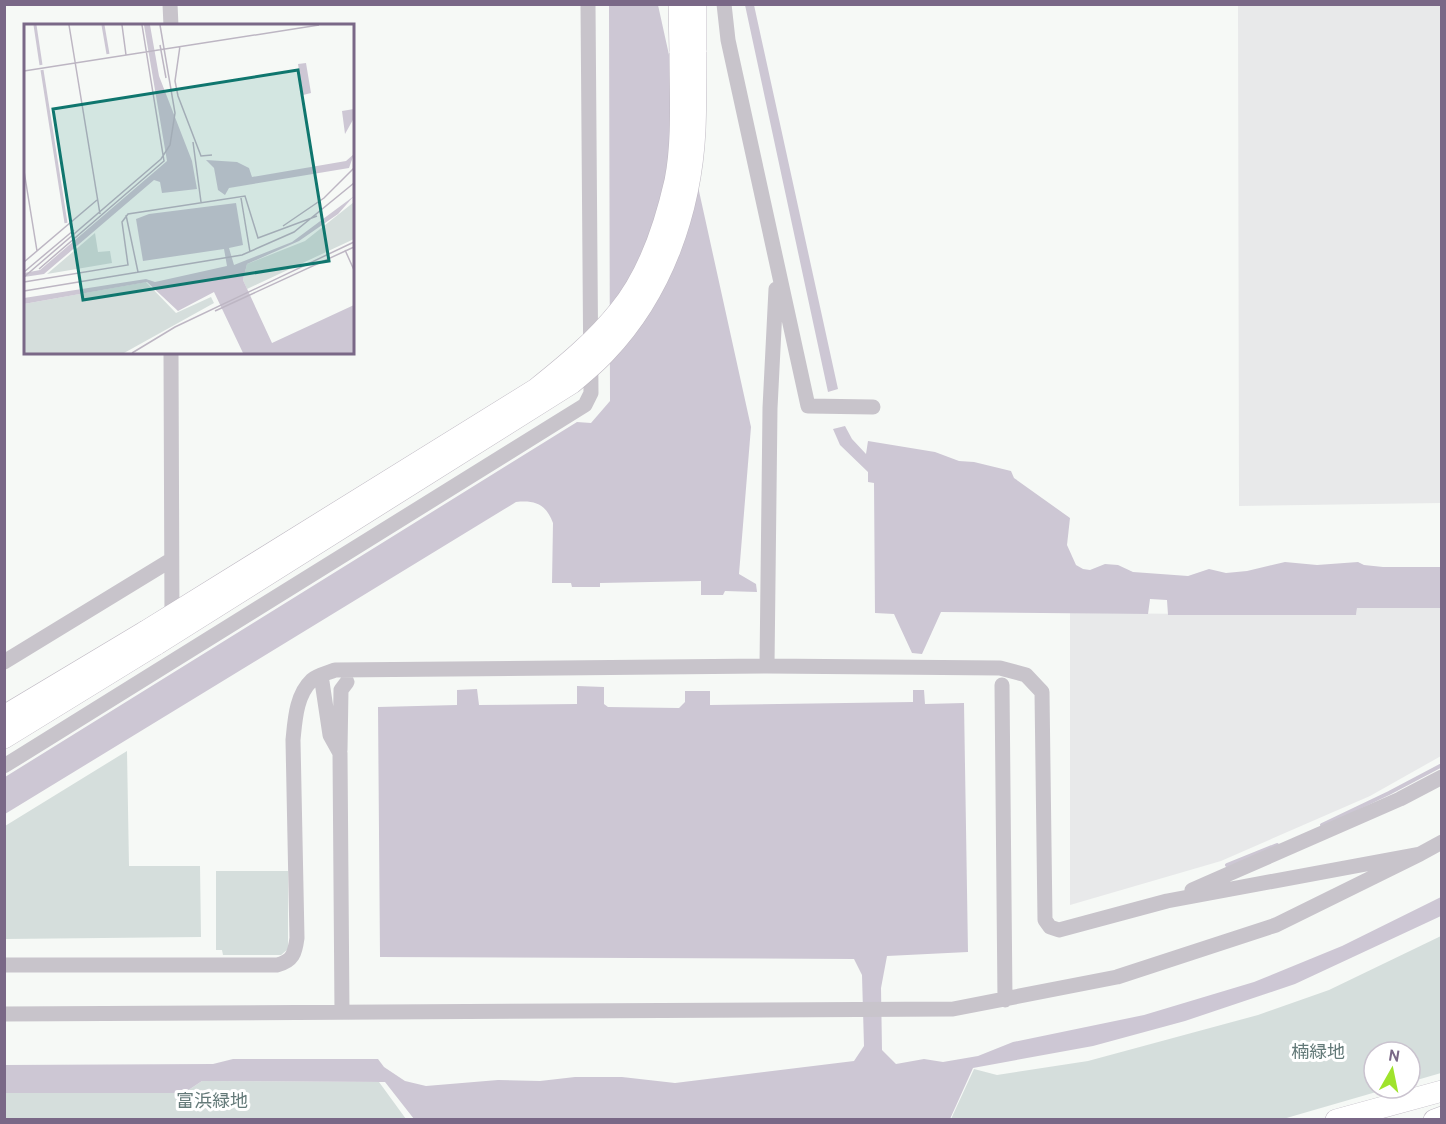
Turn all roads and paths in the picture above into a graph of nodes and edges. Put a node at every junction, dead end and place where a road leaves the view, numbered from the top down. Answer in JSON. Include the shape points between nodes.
{"nodes":[{"id":1,"x":170,"y":4,"type":"edge"},
{"id":2,"x":588,"y":4,"type":"edge"},
{"id":3,"x":679,"y":4,"type":"edge"},
{"id":4,"x":696,"y":4,"type":"edge"},
{"id":5,"x":724,"y":4,"type":"edge"},
{"id":6,"x":171,"y":24,"type":"edge"},
{"id":7,"x":688,"y":52,"type":"junction"},
{"id":8,"x":778,"y":268,"type":"junction"},
{"id":9,"x":171,"y":354,"type":"edge"},
{"id":10,"x":873,"y":407,"type":"dead end"},
{"id":11,"x":171,"y":560,"type":"junction"},
{"id":12,"x":151,"y":638,"type":"junction"},
{"id":13,"x":172,"y":660,"type":"junction"},
{"id":14,"x":4,"y":662,"type":"edge"},
{"id":15,"x":767,"y":666,"type":"junction"},
{"id":16,"x":321,"y":675,"type":"junction"},
{"id":17,"x":347,"y":682,"type":"dead end"},
{"id":18,"x":1002,"y":685,"type":"dead end"},
{"id":19,"x":4,"y":716,"type":"edge"},
{"id":20,"x":4,"y":738,"type":"edge"},
{"id":21,"x":340,"y":753,"type":"junction"},
{"id":22,"x":4,"y":766,"type":"edge"},
{"id":23,"x":1442,"y":777,"type":"edge"},
{"id":24,"x":1442,"y":842,"type":"edge"},
{"id":25,"x":1420,"y":854,"type":"junction"},
{"id":26,"x":1167,"y":901,"type":"junction"},
{"id":27,"x":4,"y":965,"type":"edge"},
{"id":28,"x":1005,"y":1000,"type":"junction"},
{"id":29,"x":342,"y":1012,"type":"junction"},
{"id":30,"x":4,"y":1014,"type":"edge"},
{"id":31,"x":1442,"y":1091,"type":"edge"},
{"id":32,"x":1442,"y":1118,"type":"edge"},
{"id":33,"x":1336,"y":1119,"type":"edge"},
{"id":34,"x":1434,"y":1119,"type":"edge"}],
"edges":[{"from":1,"to":6,"type":"street"},
{"from":2,"to":13,"type":"street","via":[[589,400]]},
{"from":3,"to":7,"type":"street"},
{"from":4,"to":7,"type":"street"},
{"from":5,"to":8,"type":"street","via":[[728,40]]},
{"from":7,"to":12,"type":"street","bridge":true,"via":[[695,131],[689,186],[677,232],[658,278],[607,351],[572,383]]},
{"from":8,"to":10,"type":"street","via":[[808,406]]},
{"from":8,"to":15,"type":"street","via":[[770,408]]},
{"from":9,"to":11,"type":"street"},
{"from":11,"to":13,"type":"street"},
{"from":11,"to":14,"type":"street"},
{"from":12,"to":19,"type":"street"},
{"from":12,"to":20,"type":"street"},
{"from":13,"to":22,"type":"street"},
{"from":15,"to":16,"type":"street","via":[[335,670]]},
{"from":15,"to":26,"type":"street","via":[[1000,668],[1026,675],[1042,692],[1045,920],[1050,927],[1067,929]]},
{"from":16,"to":21,"type":"street","via":[[330,735]]},
{"from":16,"to":27,"type":"street","via":[[303,691],[296,713],[293,740],[297,938],[296,953],[286,963]]},
{"from":17,"to":21,"type":"street","via":[[341,690]]},
{"from":18,"to":28,"type":"street"},
{"from":21,"to":29,"type":"street"},
{"from":23,"to":26,"type":"street"},
{"from":24,"to":25,"type":"street"},
{"from":25,"to":26,"type":"street"},
{"from":25,"to":28,"type":"street","via":[[1276,926],[1117,977]]},
{"from":28,"to":29,"type":"street","via":[[952,1009]]},
{"from":29,"to":30,"type":"street"},
{"from":31,"to":33,"type":"street"},
{"from":32,"to":34,"type":"street"}]}
